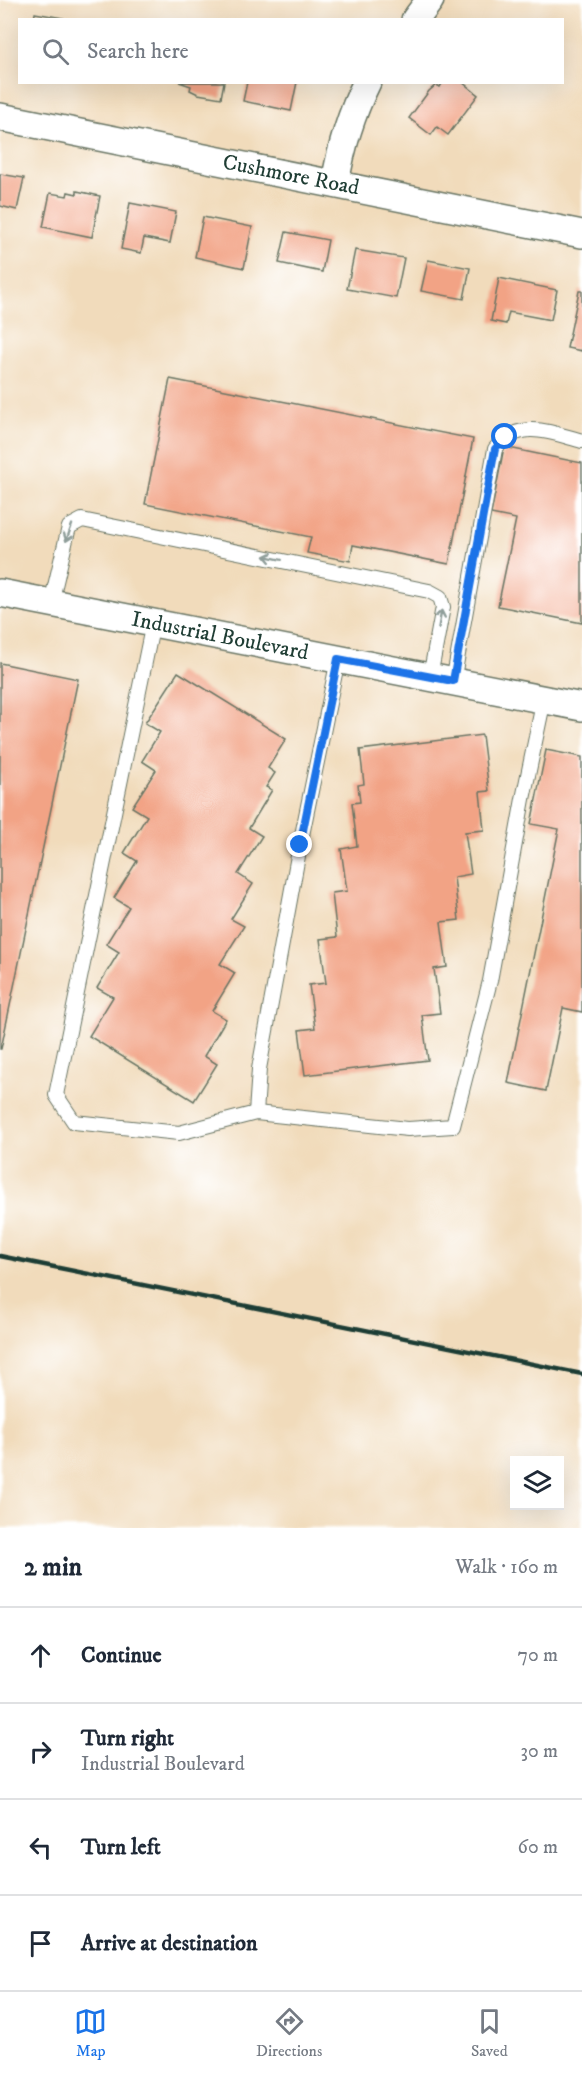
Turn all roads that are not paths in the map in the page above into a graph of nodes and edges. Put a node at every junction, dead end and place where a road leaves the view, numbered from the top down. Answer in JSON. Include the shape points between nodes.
{"nodes":[{"id":1,"x":430,"y":0,"type":"edge"},
{"id":2,"x":416,"y":18,"type":"edge"},
{"id":3,"x":366,"y":84,"type":"edge"},
{"id":4,"x":0,"y":117,"type":"edge"},
{"id":5,"x":335,"y":184,"type":"junction"},
{"id":6,"x":582,"y":234,"type":"edge"},
{"id":7,"x":582,"y":441,"type":"edge"},
{"id":8,"x":0,"y":593,"type":"edge"},
{"id":9,"x":51,"y":603,"type":"junction"},
{"id":10,"x":153,"y":623,"type":"junction"},
{"id":11,"x":338,"y":659,"type":"junction"},
{"id":12,"x":441,"y":679,"type":"junction"},
{"id":13,"x":544,"y":699,"type":"junction"},
{"id":14,"x":582,"y":707,"type":"edge"},
{"id":15,"x":256,"y":1113,"type":"junction"}],
"edges":[{"from":1,"to":2,"type":"street"},
{"from":3,"to":5,"type":"street","via":[[340,148]]},
{"from":4,"to":5,"type":"street","name":"Cushmore Road"},
{"from":5,"to":6,"type":"street","name":"Cushmore Road"},
{"from":7,"to":12,"type":"lane","via":[[522,429],[505,437],[495,449]]},
{"from":8,"to":9,"type":"street","name":"Industrial Boulevard"},
{"from":9,"to":10,"type":"street","name":"Industrial Boulevard"},
{"from":12,"to":9,"type":"lane","one_way":true,"via":[[442,607],[440,597],[429,591],[82,520],[69,527]]},
{"from":10,"to":11,"type":"street","name":"Industrial Boulevard"},
{"from":10,"to":15,"type":"lane","via":[[56,1095],[74,1122],[179,1133]]},
{"from":11,"to":12,"type":"street","name":"Industrial Boulevard"},
{"from":11,"to":15,"type":"lane","via":[[259,1069]]},
{"from":12,"to":13,"type":"street","name":"Industrial Boulevard"},
{"from":13,"to":14,"type":"street","name":"Industrial Boulevard"},
{"from":13,"to":15,"type":"lane","via":[[490,981],[453,1126],[408,1129]]}]}
